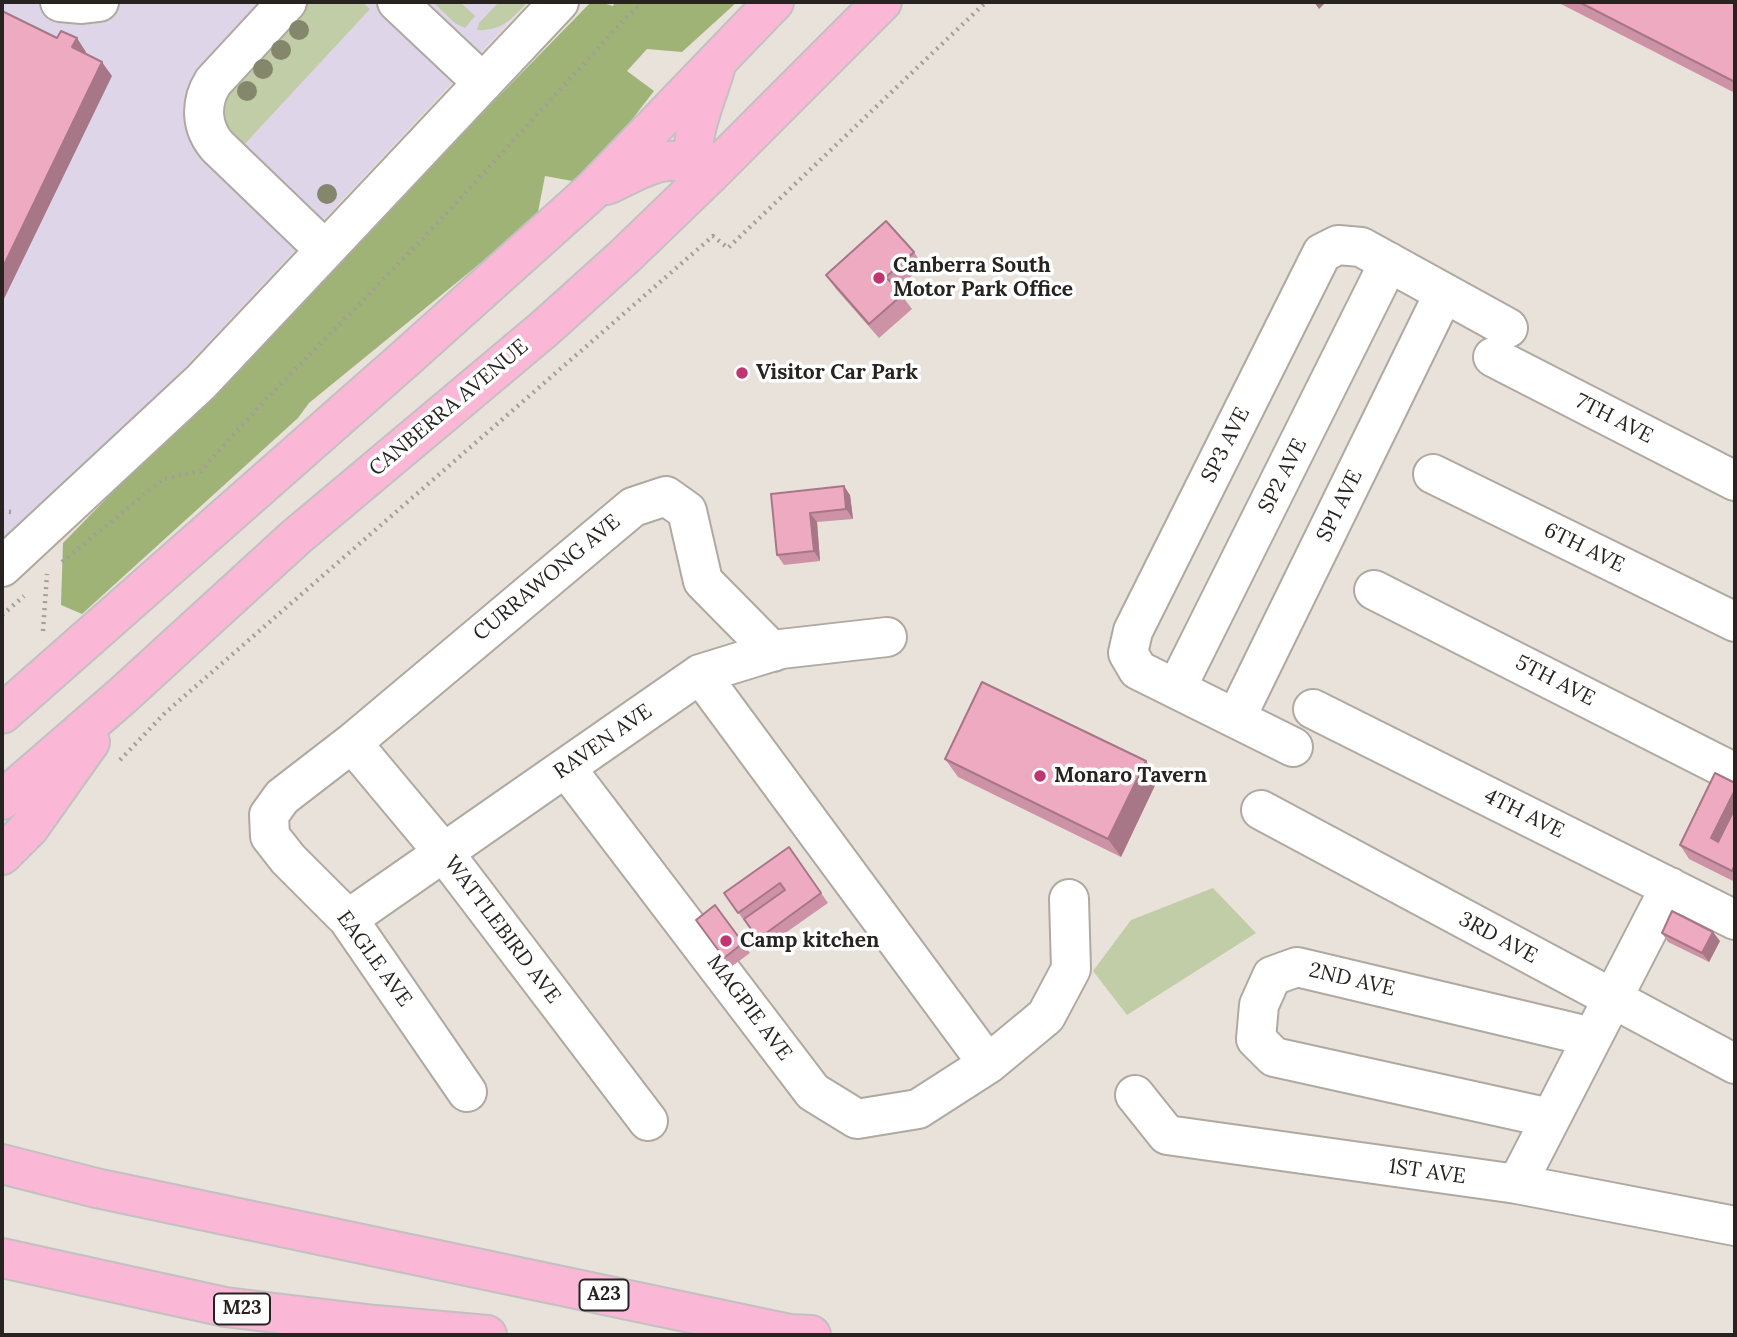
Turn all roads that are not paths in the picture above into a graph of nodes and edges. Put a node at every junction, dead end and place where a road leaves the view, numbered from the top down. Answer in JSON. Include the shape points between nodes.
{"nodes":[{"id":1,"x":60,"y":2,"type":"edge"},
{"id":2,"x":99,"y":2,"type":"edge"},
{"id":3,"x":287,"y":2,"type":"edge"},
{"id":4,"x":397,"y":2,"type":"edge"},
{"id":5,"x":559,"y":2,"type":"edge"},
{"id":6,"x":774,"y":2,"type":"edge"},
{"id":7,"x":882,"y":2,"type":"edge"},
{"id":8,"x":717,"y":63,"type":"junction"},
{"id":9,"x":483,"y":83,"type":"junction"},
{"id":10,"x":709,"y":175,"type":"junction"},
{"id":11,"x":592,"y":191,"type":"junction"},
{"id":12,"x":324,"y":249,"type":"junction"},
{"id":13,"x":1389,"y":262,"type":"junction"},
{"id":14,"x":1444,"y":293,"type":"junction"},
{"id":15,"x":1500,"y":342,"type":"joint"},
{"id":16,"x":1433,"y":474,"type":"dead end"},
{"id":17,"x":1735,"y":481,"type":"edge"},
{"id":18,"x":16,"y":578,"type":"edge"},
{"id":19,"x":1374,"y":590,"type":"dead end"},
{"id":20,"x":1735,"y":622,"type":"edge"},
{"id":21,"x":887,"y":637,"type":"dead end"},
{"id":22,"x":773,"y":652,"type":"junction"},
{"id":23,"x":700,"y":674,"type":"junction"},
{"id":24,"x":1176,"y":689,"type":"junction"},
{"id":25,"x":121,"y":697,"type":"junction"},
{"id":26,"x":1313,"y":709,"type":"dead end"},
{"id":27,"x":2,"y":714,"type":"edge"},
{"id":28,"x":1236,"y":718,"type":"junction"},
{"id":29,"x":352,"y":743,"type":"junction"},
{"id":30,"x":1293,"y":747,"type":"dead end"},
{"id":31,"x":565,"y":768,"type":"junction"},
{"id":32,"x":1735,"y":773,"type":"edge"},
{"id":33,"x":282,"y":797,"type":"joint"},
{"id":34,"x":2,"y":800,"type":"edge"},
{"id":35,"x":1261,"y":810,"type":"dead end"},
{"id":36,"x":2,"y":829,"type":"edge"},
{"id":37,"x":444,"y":853,"type":"junction"},
{"id":38,"x":2,"y":855,"type":"edge"},
{"id":39,"x":1670,"y":887,"type":"junction"},
{"id":40,"x":1069,"y":899,"type":"dead end"},
{"id":41,"x":348,"y":919,"type":"junction"},
{"id":42,"x":1735,"y":920,"type":"edge"},
{"id":43,"x":1612,"y":999,"type":"junction"},
{"id":44,"x":1592,"y":1037,"type":"junction"},
{"id":45,"x":988,"y":1065,"type":"junction"},
{"id":46,"x":1735,"y":1065,"type":"edge"},
{"id":47,"x":467,"y":1092,"type":"dead end"},
{"id":48,"x":1135,"y":1096,"type":"dead end"},
{"id":49,"x":1550,"y":1118,"type":"junction"},
{"id":50,"x":648,"y":1121,"type":"dead end"},
{"id":51,"x":2,"y":1164,"type":"edge"},
{"id":52,"x":1517,"y":1184,"type":"junction"},
{"id":53,"x":1735,"y":1226,"type":"edge"},
{"id":54,"x":2,"y":1258,"type":"edge"},
{"id":55,"x":487,"y":1335,"type":"edge"},
{"id":56,"x":811,"y":1335,"type":"edge"}],
"edges":[{"from":1,"to":2,"type":"street"},
{"from":3,"to":12,"type":"street","via":[[213,82],[205,98],[204,122],[217,146]]},
{"from":4,"to":9,"type":"street"},
{"from":5,"to":9,"type":"street"},
{"from":6,"to":8,"type":"highway"},
{"from":7,"to":10,"type":"highway","name":"CANBERRA AVENUE"},
{"from":8,"to":10,"type":"highway","via":[[694,143]]},
{"from":8,"to":11,"type":"highway"},
{"from":9,"to":12,"type":"street"},
{"from":10,"to":11,"type":"highway","via":[[674,160]]},
{"from":10,"to":25,"type":"highway","name":"CANBERRA AVENUE","via":[[544,329],[296,537]]},
{"from":11,"to":27,"type":"highway"},
{"from":12,"to":18,"type":"street"},
{"from":13,"to":14,"type":"street","name":"SP3 AVE"},
{"from":13,"to":24,"type":"street","name":"SP2 AVE"},
{"from":13,"to":24,"type":"street","name":"SP3 AVE","via":[[1361,247],[1338,245],[1322,253],[1133,631],[1128,653],[1138,670]]},
{"from":14,"to":15,"type":"street","name":"SP3 AVE"},
{"from":14,"to":28,"type":"street","name":"SP1 AVE"},
{"from":15,"to":17,"type":"street","name":"7TH AVE"},
{"from":16,"to":20,"type":"street","name":"6TH AVE"},
{"from":19,"to":32,"type":"street","name":"5TH AVE"},
{"from":21,"to":22,"type":"street","name":"RAVEN AVE"},
{"from":22,"to":23,"type":"street","name":"RAVEN AVE"},
{"from":22,"to":29,"type":"street","name":"CURRAWONG AVE","via":[[703,581],[687,511],[666,496],[633,507]]},
{"from":23,"to":31,"type":"street","name":"RAVEN AVE"},
{"from":23,"to":45,"type":"street"},
{"from":24,"to":28,"type":"street","name":"SP3 AVE"},
{"from":25,"to":34,"type":"highway","name":"CANBERRA AVENUE"},
{"from":25,"to":36,"type":"highway"},
{"from":25,"to":38,"type":"highway","via":[[44,809]]},
{"from":26,"to":39,"type":"street","name":"4TH AVE"},
{"from":28,"to":30,"type":"street","name":"SP3 AVE"},
{"from":29,"to":33,"type":"street","name":"CURRAWONG AVE"},
{"from":29,"to":37,"type":"street","name":"WATTLEBIRD AVE"},
{"from":31,"to":37,"type":"street","name":"RAVEN AVE"},
{"from":31,"to":45,"type":"street","name":"MAGPIE AVE","via":[[813,1092],[857,1119],[918,1110]]},
{"from":33,"to":41,"type":"street","name":"EAGLE AVE","via":[[270,815],[270,836]]},
{"from":35,"to":43,"type":"street","name":"3RD AVE"},
{"from":37,"to":41,"type":"street","name":"RAVEN AVE"},
{"from":37,"to":50,"type":"street","name":"WATTLEBIRD AVE"},
{"from":39,"to":42,"type":"street","name":"4TH AVE"},
{"from":39,"to":43,"type":"street"},
{"from":40,"to":45,"type":"street","name":"MAGPIE AVE","via":[[1071,969],[1046,1016]]},
{"from":41,"to":47,"type":"street","name":"EAGLE AVE"},
{"from":43,"to":44,"type":"street"},
{"from":43,"to":46,"type":"street","name":"3RD AVE"},
{"from":44,"to":49,"type":"street"},
{"from":44,"to":49,"type":"street","name":"2ND AVE","via":[[1297,967],[1272,976],[1259,1005],[1256,1039],[1274,1057]]},
{"from":48,"to":52,"type":"street","name":"1ST AVE","via":[[1167,1135]]},
{"from":49,"to":52,"type":"street"},
{"from":51,"to":56,"type":"highway","number":"A23","via":[[96,1188]]},
{"from":52,"to":53,"type":"street","name":"1ST AVE"},
{"from":54,"to":55,"type":"highway","number":"M23","via":[[226,1307]]}]}
